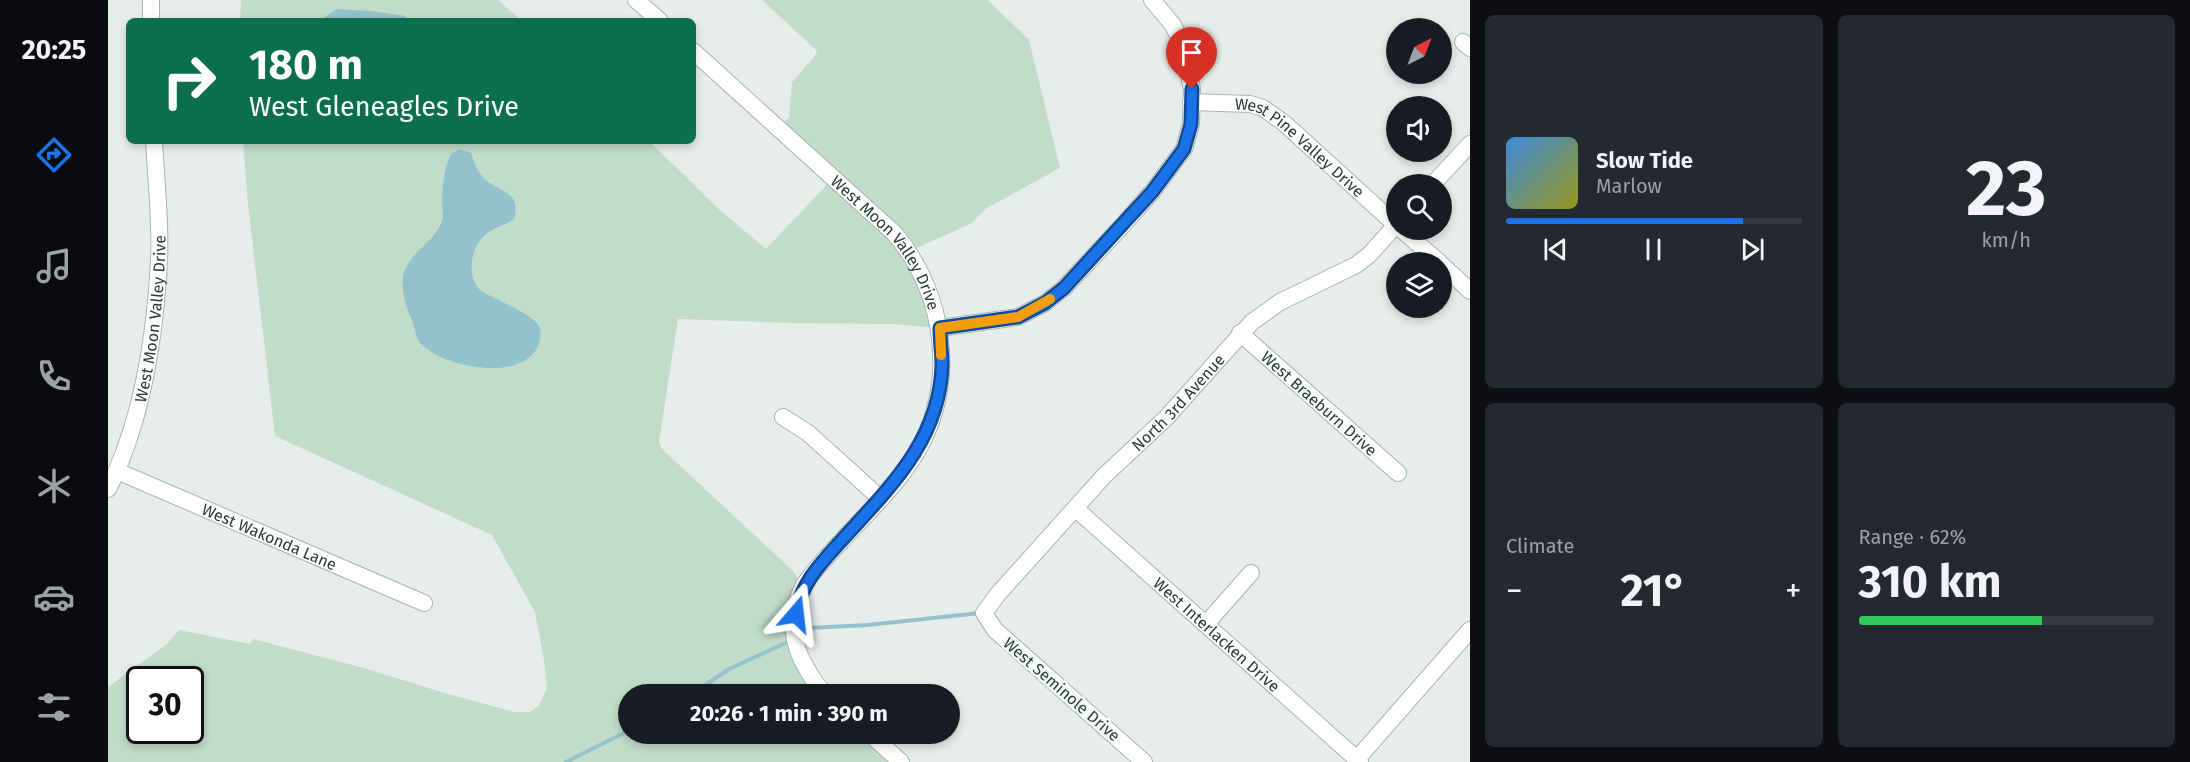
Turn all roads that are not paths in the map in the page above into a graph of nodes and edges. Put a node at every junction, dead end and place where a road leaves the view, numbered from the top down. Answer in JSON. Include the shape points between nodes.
{"nodes":[{"id":1,"x":151,"y":0,"type":"edge"},
{"id":2,"x":636,"y":0,"type":"edge"},
{"id":3,"x":1152,"y":0,"type":"edge"},
{"id":4,"x":151,"y":18,"type":"edge"},
{"id":5,"x":657,"y":18,"type":"edge"},
{"id":6,"x":696,"y":54,"type":"edge"},
{"id":7,"x":1191,"y":102,"type":"junction"},
{"id":8,"x":154,"y":144,"type":"edge"},
{"id":9,"x":1470,"y":144,"type":"edge"},
{"id":10,"x":1442,"y":174,"type":"edge"},
{"id":11,"x":1386,"y":216,"type":"edge"},
{"id":12,"x":1386,"y":236,"type":"edge"},
{"id":13,"x":1413,"y":240,"type":"edge"},
{"id":14,"x":1427,"y":252,"type":"edge"},
{"id":15,"x":1452,"y":275,"type":"edge"},
{"id":16,"x":1470,"y":291,"type":"edge"},
{"id":17,"x":940,"y":328,"type":"junction"},
{"id":18,"x":1240,"y":333,"type":"junction"},
{"id":19,"x":783,"y":417,"type":"dead end"},
{"id":20,"x":117,"y":471,"type":"junction"},
{"id":21,"x":1398,"y":474,"type":"dead end"},
{"id":22,"x":108,"y":489,"type":"edge"},
{"id":23,"x":880,"y":498,"type":"junction"},
{"id":24,"x":1075,"y":508,"type":"junction"},
{"id":25,"x":1251,"y":573,"type":"dead end"},
{"id":26,"x":424,"y":603,"type":"dead end"},
{"id":27,"x":984,"y":613,"type":"joint"},
{"id":28,"x":1206,"y":624,"type":"junction"},
{"id":29,"x":1470,"y":630,"type":"edge"},
{"id":30,"x":817,"y":684,"type":"edge"},
{"id":31,"x":881,"y":744,"type":"edge"},
{"id":32,"x":1358,"y":760,"type":"edge"},
{"id":33,"x":901,"y":762,"type":"edge"},
{"id":34,"x":1144,"y":762,"type":"edge"}],
"edges":[{"from":1,"to":4,"type":"street"},
{"from":2,"to":5,"type":"street"},
{"from":3,"to":7,"type":"street","via":[[1173,24],[1183,47]]},
{"from":6,"to":17,"type":"street","name":"West Moon Valley Drive","via":[[895,234],[910,251],[930,291]]},
{"from":7,"to":11,"type":"street","name":"West Pine Valley Drive","via":[[1263,108]]},
{"from":7,"to":17,"type":"street","via":[[1191,124],[1184,149],[1152,192],[1064,288],[1018,317]]},
{"from":8,"to":20,"type":"street","name":"West Moon Valley Drive","via":[[159,260],[150,356]]},
{"from":9,"to":10,"type":"street"},
{"from":12,"to":18,"type":"street","name":"North 3rd Avenue","via":[[1356,265],[1280,302]]},
{"from":13,"to":14,"type":"street"},
{"from":15,"to":16,"type":"street"},
{"from":17,"to":23,"type":"street","name":"West Moon Valley Drive","via":[[942,366],[931,419],[915,454]]},
{"from":18,"to":21,"type":"street","name":"West Braeburn Drive"},
{"from":18,"to":24,"type":"street","name":"North 3rd Avenue","via":[[1166,418]]},
{"from":19,"to":23,"type":"street","via":[[808,433]]},
{"from":20,"to":22,"type":"street","name":"West Moon Valley Drive"},
{"from":20,"to":26,"type":"street","name":"West Wakonda Lane"},
{"from":23,"to":30,"type":"street","name":"West Moon Valley Drive","via":[[815,570],[798,599],[794,639],[798,656]]},
{"from":24,"to":27,"type":"street","name":"North 3rd Avenue"},
{"from":24,"to":28,"type":"street","name":"West Interlacken Drive"},
{"from":25,"to":28,"type":"street"},
{"from":27,"to":34,"type":"street","name":"West Seminole Drive","via":[[995,630]]},
{"from":28,"to":32,"type":"street","name":"West Interlacken Drive"},
{"from":29,"to":32,"type":"street"},
{"from":31,"to":33,"type":"street"}]}
